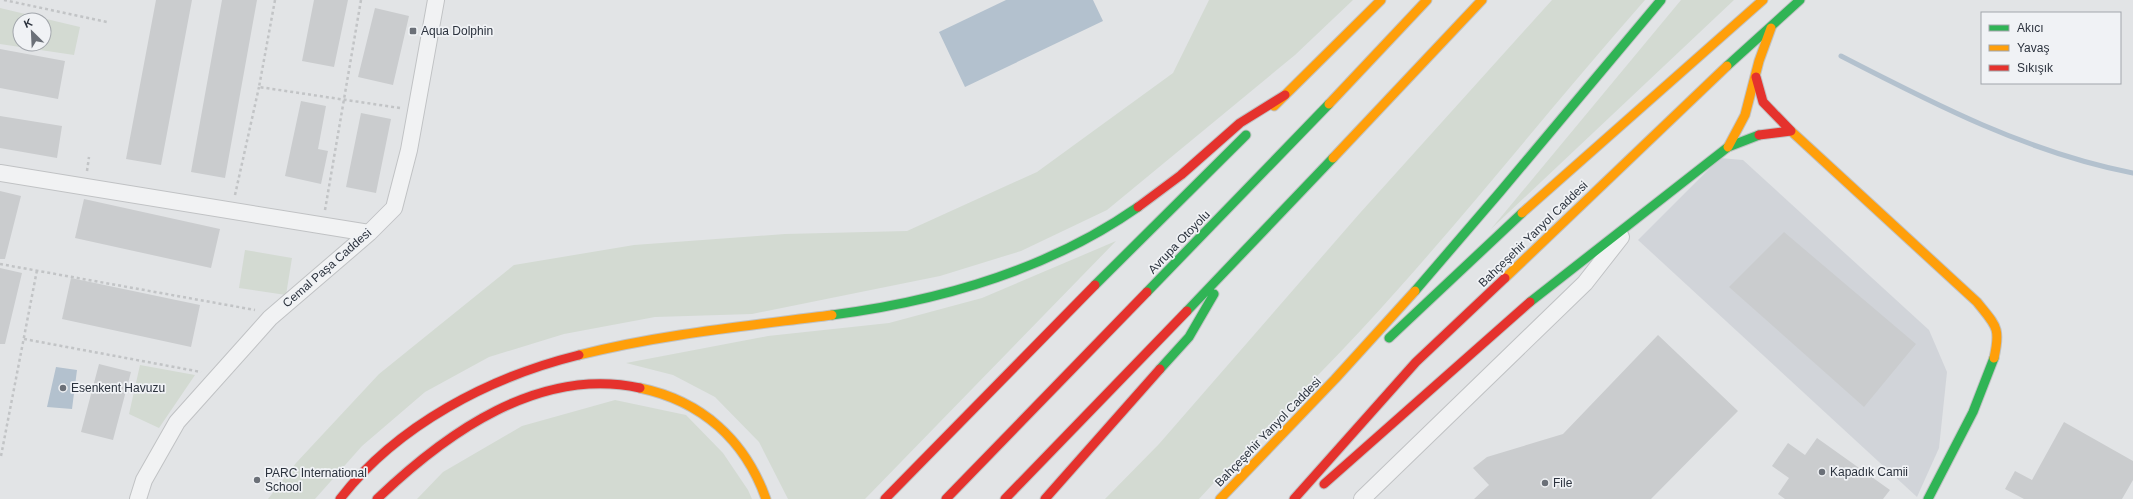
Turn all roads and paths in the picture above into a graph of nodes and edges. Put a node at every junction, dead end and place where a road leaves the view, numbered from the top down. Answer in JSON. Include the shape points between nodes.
{"nodes":[{"id":1,"x":4,"y":0,"type":"edge"},
{"id":2,"x":275,"y":0,"type":"edge"},
{"id":3,"x":361,"y":0,"type":"edge"},
{"id":4,"x":436,"y":0,"type":"edge"},
{"id":5,"x":1381,"y":0,"type":"edge"},
{"id":6,"x":1427,"y":0,"type":"edge"},
{"id":7,"x":1482,"y":0,"type":"edge"},
{"id":8,"x":1661,"y":0,"type":"edge"},
{"id":9,"x":1763,"y":0,"type":"edge"},
{"id":10,"x":1800,"y":0,"type":"edge"},
{"id":11,"x":107,"y":22,"type":"dead end"},
{"id":12,"x":1772,"y":24,"type":"junction"},
{"id":13,"x":1756,"y":77,"type":"junction"},
{"id":14,"x":259,"y":87,"type":"junction"},
{"id":15,"x":1285,"y":95,"type":"junction"},
{"id":16,"x":344,"y":99,"type":"junction"},
{"id":17,"x":416,"y":110,"type":"junction"},
{"id":18,"x":1791,"y":131,"type":"junction"},
{"id":19,"x":1728,"y":146,"type":"junction"},
{"id":20,"x":0,"y":173,"type":"edge"},
{"id":21,"x":232,"y":211,"type":"junction"},
{"id":22,"x":1636,"y":218,"type":"junction"},
{"id":23,"x":323,"y":226,"type":"junction"},
{"id":24,"x":369,"y":233,"type":"junction"},
{"id":25,"x":0,"y":264,"type":"edge"},
{"id":26,"x":37,"y":270,"type":"junction"},
{"id":27,"x":1224,"y":273,"type":"junction"},
{"id":28,"x":275,"y":313,"type":"junction"},
{"id":29,"x":24,"y":339,"type":"junction"},
{"id":30,"x":1380,"y":346,"type":"dead end"},
{"id":31,"x":1363,"y":362,"type":"dead end"},
{"id":32,"x":219,"y":375,"type":"junction"},
{"id":33,"x":1292,"y":427,"type":"junction"},
{"id":34,"x":2,"y":456,"type":"dead end"},
{"id":35,"x":1318,"y":489,"type":"dead end"},
{"id":36,"x":138,"y":499,"type":"edge"},
{"id":37,"x":340,"y":499,"type":"edge"},
{"id":38,"x":377,"y":499,"type":"edge"},
{"id":39,"x":766,"y":499,"type":"edge"},
{"id":40,"x":885,"y":499,"type":"edge"},
{"id":41,"x":946,"y":499,"type":"edge"},
{"id":42,"x":1005,"y":499,"type":"edge"},
{"id":43,"x":1045,"y":499,"type":"edge"},
{"id":44,"x":1220,"y":499,"type":"edge"},
{"id":45,"x":1294,"y":499,"type":"edge"},
{"id":46,"x":1362,"y":499,"type":"edge"},
{"id":47,"x":1928,"y":499,"type":"edge"}],
"edges":[{"from":1,"to":11,"type":"path"},
{"from":2,"to":14,"type":"path"},
{"from":3,"to":16,"type":"path"},
{"from":4,"to":17,"type":"street","name":"Cemal Paşa Caddesi"},
{"from":5,"to":15,"type":"main road"},
{"from":6,"to":41,"type":"main road","name":"Avrupa Otoyolu"},
{"from":7,"to":27,"type":"main road"},
{"from":8,"to":33,"type":"main road","name":"Bahçeşehir Yanyol Caddesi","via":[[1484,213]]},
{"from":9,"to":30,"type":"main road","via":[[1539,197]]},
{"from":10,"to":12,"type":"main road","name":"Bahçeşehir Yanyol Caddesi"},
{"from":12,"to":13,"type":"main road","via":[[1759,60]]},
{"from":12,"to":45,"type":"main road","name":"Bahçeşehir Yanyol Caddesi","via":[[1416,362]]},
{"from":13,"to":18,"type":"main road","via":[[1763,102]]},
{"from":13,"to":19,"type":"main road","via":[[1745,115]]},
{"from":14,"to":16,"type":"path"},
{"from":14,"to":21,"type":"path"},
{"from":15,"to":37,"type":"main road","via":[[1240,124],[1174,181],[1138,208],[1094,236],[1052,258],[963,290],[906,304],[856,313],[661,337],[594,348],[546,361],[476,390],[433,414],[367,468]]},
{"from":15,"to":40,"type":"main road"},
{"from":16,"to":17,"type":"path"},
{"from":16,"to":23,"type":"path"},
{"from":17,"to":24,"type":"street","name":"Cemal Paşa Caddesi","via":[[394,208]]},
{"from":18,"to":19,"type":"main road","via":[[1759,135]]},
{"from":18,"to":47,"type":"main road","via":[[1977,302],[1996,327],[1997,348],[1978,404]]},
{"from":19,"to":22,"type":"main road"},
{"from":20,"to":21,"type":"street"},
{"from":21,"to":23,"type":"street"},
{"from":22,"to":35,"type":"main road","via":[[1542,291]]},
{"from":22,"to":46,"type":"street","via":[[1585,282]]},
{"from":23,"to":24,"type":"street"},
{"from":24,"to":28,"type":"street","name":"Cemal Paşa Caddesi"},
{"from":25,"to":26,"type":"path"},
{"from":26,"to":28,"type":"path"},
{"from":26,"to":29,"type":"path"},
{"from":27,"to":42,"type":"main road"},
{"from":27,"to":43,"type":"main road","via":[[1208,307],[1189,337]]},
{"from":28,"to":32,"type":"street","name":"Cemal Paşa Caddesi"},
{"from":29,"to":32,"type":"path"},
{"from":29,"to":34,"type":"path"},
{"from":31,"to":33,"type":"main road"},
{"from":32,"to":36,"type":"street","name":"Cemal Paşa Caddesi","via":[[177,422],[144,480]]},
{"from":33,"to":44,"type":"main road","name":"Bahçeşehir Yanyol Caddesi"},
{"from":38,"to":39,"type":"main road","via":[[434,448],[494,412],[551,390],[581,383],[618,382],[656,388],[688,402],[708,417],[728,433],[744,454]]}]}
